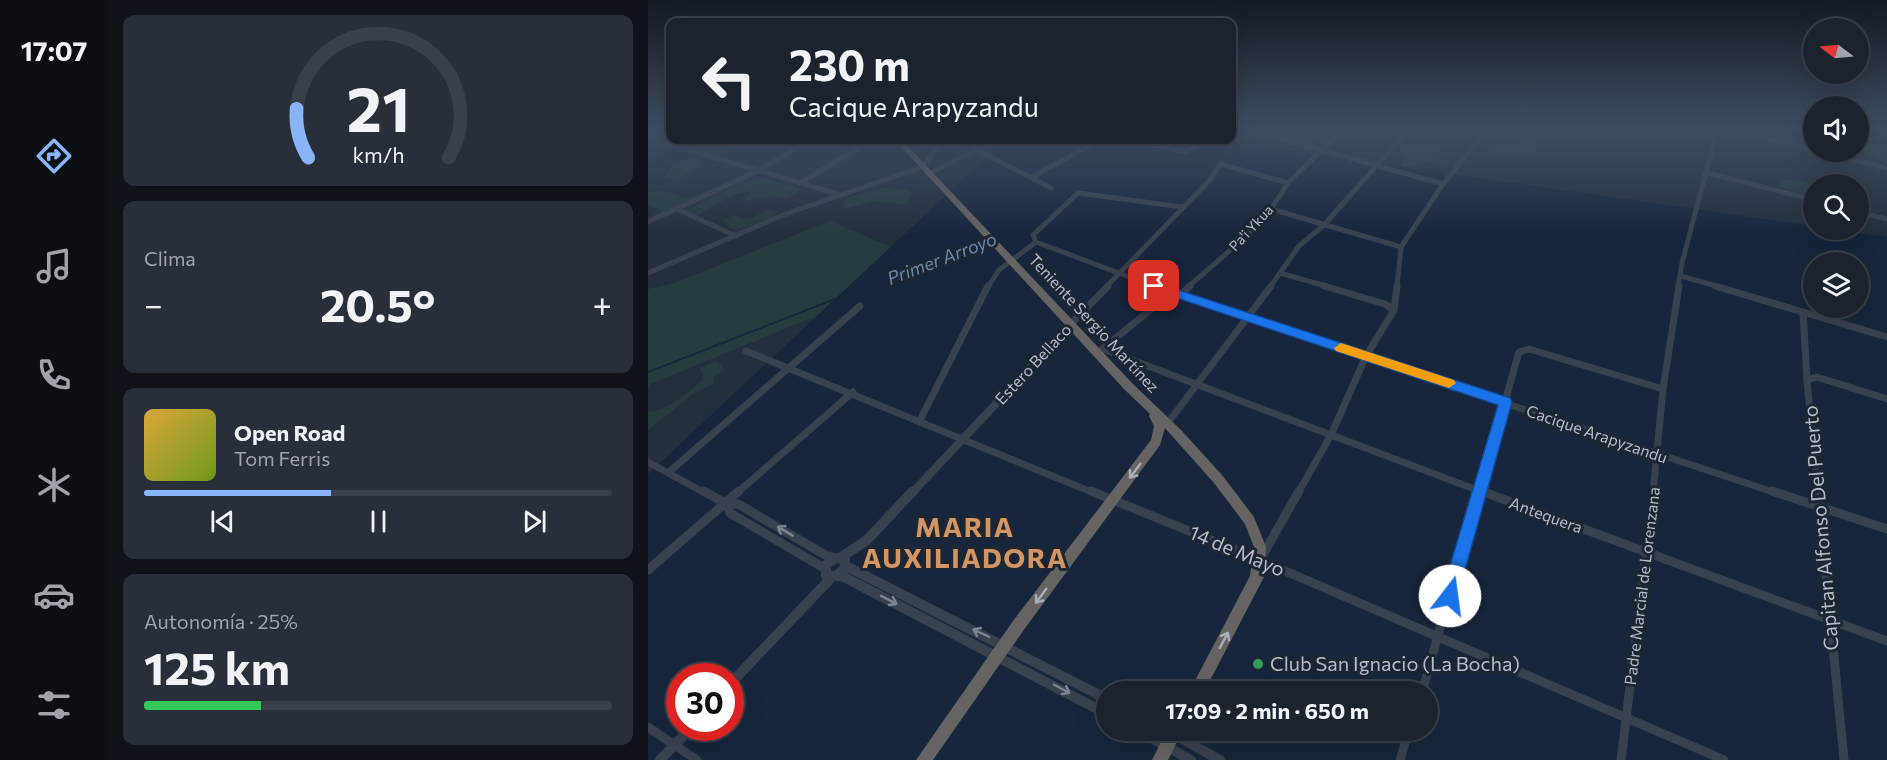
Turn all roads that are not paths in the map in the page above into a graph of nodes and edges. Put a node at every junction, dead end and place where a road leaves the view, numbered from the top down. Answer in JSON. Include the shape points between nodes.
{"nodes":[{"id":1,"x":739,"y":165,"type":"edge"},
{"id":2,"x":767,"y":165,"type":"edge"},
{"id":3,"x":830,"y":165,"type":"edge"},
{"id":4,"x":921,"y":165,"type":"edge"},
{"id":5,"x":928,"y":165,"type":"edge"},
{"id":6,"x":937,"y":165,"type":"edge"},
{"id":7,"x":1007,"y":165,"type":"edge"},
{"id":8,"x":1053,"y":165,"type":"edge"},
{"id":9,"x":1219,"y":165,"type":"edge"},
{"id":10,"x":1225,"y":165,"type":"edge"},
{"id":11,"x":1305,"y":165,"type":"edge"},
{"id":12,"x":1379,"y":165,"type":"edge"},
{"id":13,"x":1381,"y":165,"type":"edge"},
{"id":14,"x":1458,"y":165,"type":"edge"},
{"id":15,"x":1709,"y":165,"type":"edge"},
{"id":16,"x":925,"y":170,"type":"junction"},
{"id":17,"x":758,"y":171,"type":"junction"},
{"id":18,"x":1707,"y":173,"type":"junction"},
{"id":19,"x":1031,"y":178,"type":"junction"},
{"id":20,"x":801,"y":183,"type":"junction"},
{"id":21,"x":1288,"y":183,"type":"junction"},
{"id":22,"x":1443,"y":184,"type":"junction"},
{"id":23,"x":1051,"y":188,"type":"dead end"},
{"id":24,"x":838,"y":194,"type":"junction"},
{"id":25,"x":1803,"y":197,"type":"edge"},
{"id":26,"x":1182,"y":207,"type":"junction"},
{"id":27,"x":677,"y":209,"type":"junction"},
{"id":28,"x":1271,"y":209,"type":"junction"},
{"id":29,"x":1869,"y":215,"type":"edge"},
{"id":30,"x":1887,"y":219,"type":"edge"},
{"id":31,"x":648,"y":222,"type":"edge"},
{"id":32,"x":1324,"y":225,"type":"junction"},
{"id":33,"x":736,"y":236,"type":"junction"},
{"id":34,"x":1036,"y":242,"type":"junction"},
{"id":35,"x":1401,"y":247,"type":"junction"},
{"id":36,"x":1012,"y":260,"type":"junction"},
{"id":37,"x":648,"y":273,"type":"edge"},
{"id":38,"x":1120,"y":273,"type":"junction"},
{"id":39,"x":1280,"y":273,"type":"junction"},
{"id":40,"x":1681,"y":276,"type":"junction"},
{"id":41,"x":1171,"y":293,"type":"junction"},
{"id":42,"x":1180,"y":295,"type":"junction"},
{"id":43,"x":860,"y":306,"type":"dead end"},
{"id":44,"x":1394,"y":310,"type":"junction"},
{"id":45,"x":1803,"y":312,"type":"edge"},
{"id":46,"x":1248,"y":317,"type":"junction"},
{"id":47,"x":1803,"y":318,"type":"edge"},
{"id":48,"x":1823,"y":318,"type":"edge"},
{"id":49,"x":1071,"y":324,"type":"junction"},
{"id":50,"x":1887,"y":337,"type":"edge"},
{"id":51,"x":746,"y":351,"type":"dead end"},
{"id":52,"x":1100,"y":351,"type":"junction"},
{"id":53,"x":1366,"y":356,"type":"junction"},
{"id":54,"x":791,"y":368,"type":"junction"},
{"id":55,"x":1807,"y":380,"type":"junction"},
{"id":56,"x":1128,"y":386,"type":"junction"},
{"id":57,"x":1196,"y":386,"type":"junction"},
{"id":58,"x":1663,"y":388,"type":"junction"},
{"id":59,"x":853,"y":393,"type":"junction"},
{"id":60,"x":1887,"y":399,"type":"edge"},
{"id":61,"x":1505,"y":402,"type":"junction"},
{"id":62,"x":919,"y":422,"type":"junction"},
{"id":63,"x":1167,"y":423,"type":"junction"},
{"id":64,"x":1331,"y":435,"type":"junction"},
{"id":65,"x":965,"y":438,"type":"junction"},
{"id":66,"x":1156,"y":442,"type":"junction"},
{"id":67,"x":1658,"y":455,"type":"junction"},
{"id":68,"x":648,"y":462,"type":"edge"},
{"id":69,"x":669,"y":472,"type":"junction"},
{"id":70,"x":1222,"y":486,"type":"junction"},
{"id":71,"x":1479,"y":490,"type":"junction"},
{"id":72,"x":1114,"y":499,"type":"junction"},
{"id":73,"x":727,"y":504,"type":"junction"},
{"id":74,"x":1819,"y":507,"type":"junction"},
{"id":75,"x":1887,"y":529,"type":"edge"},
{"id":76,"x":1647,"y":554,"type":"junction"},
{"id":77,"x":1260,"y":560,"type":"junction"},
{"id":78,"x":842,"y":561,"type":"junction"},
{"id":79,"x":648,"y":570,"type":"edge"},
{"id":80,"x":829,"y":573,"type":"junction"},
{"id":81,"x":1830,"y":622,"type":"junction"},
{"id":82,"x":1438,"y":638,"type":"junction"},
{"id":83,"x":1887,"y":642,"type":"edge"},
{"id":84,"x":1002,"y":651,"type":"junction"},
{"id":85,"x":744,"y":669,"type":"edge"},
{"id":86,"x":1202,"y":681,"type":"edge"},
{"id":87,"x":1425,"y":681,"type":"edge"},
{"id":88,"x":1096,"y":694,"type":"edge"},
{"id":89,"x":1096,"y":707,"type":"edge"},
{"id":90,"x":1626,"y":718,"type":"junction"},
{"id":91,"x":648,"y":727,"type":"edge"},
{"id":92,"x":679,"y":741,"type":"edge"},
{"id":93,"x":1168,"y":741,"type":"edge"},
{"id":94,"x":1406,"y":741,"type":"edge"},
{"id":95,"x":675,"y":745,"type":"junction"},
{"id":96,"x":660,"y":760,"type":"edge"},
{"id":97,"x":697,"y":760,"type":"edge"},
{"id":98,"x":924,"y":760,"type":"edge"},
{"id":99,"x":1191,"y":760,"type":"edge"},
{"id":100,"x":1220,"y":760,"type":"edge"},
{"id":101,"x":1400,"y":760,"type":"edge"},
{"id":102,"x":1621,"y":760,"type":"edge"},
{"id":103,"x":1724,"y":760,"type":"edge"},
{"id":104,"x":1844,"y":760,"type":"edge"}],
"edges":[{"from":1,"to":17,"type":"street"},
{"from":2,"to":17,"type":"street"},
{"from":3,"to":20,"type":"street"},
{"from":4,"to":16,"type":"highway","name":"Teniente Sergio Martínez"},
{"from":5,"to":16,"type":"street"},
{"from":6,"to":16,"type":"street"},
{"from":7,"to":19,"type":"street"},
{"from":8,"to":19,"type":"street"},
{"from":9,"to":26,"type":"street","name":"Estero Bellaco"},
{"from":10,"to":21,"type":"street","name":"Estero Bellaco"},
{"from":11,"to":21,"type":"street","name":"Pa'i Ykua"},
{"from":12,"to":32,"type":"street"},
{"from":13,"to":22,"type":"street"},
{"from":14,"to":22,"type":"street"},
{"from":15,"to":18,"type":"street","name":"Padre Marcial de Lorenzana"},
{"from":16,"to":24,"type":"street"},
{"from":16,"to":36,"type":"highway","name":"Teniente Sergio Martínez"},
{"from":17,"to":20,"type":"street"},
{"from":17,"to":27,"type":"street"},
{"from":18,"to":25,"type":"street"},
{"from":18,"to":40,"type":"street","name":"Padre Marcial de Lorenzana"},
{"from":19,"to":23,"type":"street"},
{"from":20,"to":24,"type":"street"},
{"from":21,"to":28,"type":"street","name":"Pa'i Ykua"},
{"from":22,"to":35,"type":"street"},
{"from":24,"to":33,"type":"street"},
{"from":26,"to":34,"type":"street","via":[[1078,193],[1040,226],[1033,235]]},
{"from":26,"to":38,"type":"street","name":"Estero Bellaco"},
{"from":27,"to":31,"type":"street"},
{"from":27,"to":33,"type":"street"},
{"from":28,"to":32,"type":"street"},
{"from":28,"to":42,"type":"street","name":"Pa'i Ykua"},
{"from":29,"to":30,"type":"street"},
{"from":32,"to":35,"type":"street"},
{"from":32,"to":39,"type":"street","via":[[1299,246]]},
{"from":33,"to":37,"type":"street"},
{"from":34,"to":36,"type":"street"},
{"from":34,"to":38,"type":"street","name":"Cacique Arapyzandu"},
{"from":35,"to":44,"type":"street"},
{"from":36,"to":49,"type":"highway","name":"Teniente Sergio Martínez"},
{"from":36,"to":62,"type":"street","via":[[986,287]]},
{"from":38,"to":41,"type":"street","name":"Cacique Arapyzandu"},
{"from":38,"to":49,"type":"street","name":"Estero Bellaco"},
{"from":39,"to":44,"type":"street"},
{"from":39,"to":46,"type":"street"},
{"from":40,"to":45,"type":"street"},
{"from":40,"to":58,"type":"street","name":"Padre Marcial de Lorenzana"},
{"from":41,"to":42,"type":"street","name":"Cacique Arapyzandu"},
{"from":41,"to":52,"type":"street"},
{"from":42,"to":46,"type":"street","name":"Cacique Arapyzandu"},
{"from":43,"to":54,"type":"street"},
{"from":44,"to":53,"type":"street"},
{"from":46,"to":53,"type":"street","name":"Cacique Arapyzandu"},
{"from":46,"to":57,"type":"street"},
{"from":47,"to":55,"type":"street"},
{"from":48,"to":50,"type":"street"},
{"from":49,"to":52,"type":"highway","name":"Teniente Sergio Martínez"},
{"from":49,"to":65,"type":"street","name":"Estero Bellaco"},
{"from":51,"to":54,"type":"street","name":"14 de Mayo"},
{"from":52,"to":56,"type":"highway","name":"Teniente Sergio Martínez"},
{"from":52,"to":57,"type":"street","name":"Antequera"},
{"from":53,"to":61,"type":"street","name":"Cacique Arapyzandu"},
{"from":53,"to":64,"type":"street"},
{"from":54,"to":59,"type":"street","name":"14 de Mayo"},
{"from":54,"to":69,"type":"street"},
{"from":55,"to":60,"type":"street","name":"Capitan Alfonso Del Puerto","via":[[1817,377]]},
{"from":55,"to":74,"type":"street","name":"Capitan Alfonso Del Puerto"},
{"from":56,"to":63,"type":"highway","name":"Teniente Sergio Martínez"},
{"from":56,"to":66,"type":"highway","via":[[1157,419],[1160,426]]},
{"from":57,"to":63,"type":"street"},
{"from":57,"to":64,"type":"street","name":"Antequera"},
{"from":58,"to":61,"type":"street","via":[[1523,349],[1516,356]]},
{"from":58,"to":67,"type":"street","name":"Padre Marcial de Lorenzana"},
{"from":59,"to":62,"type":"street","name":"14 de Mayo"},
{"from":59,"to":73,"type":"street"},
{"from":61,"to":67,"type":"street","name":"Cacique Arapyzandu"},
{"from":61,"to":71,"type":"street"},
{"from":62,"to":65,"type":"street","name":"14 de Mayo"},
{"from":63,"to":70,"type":"highway","name":"Teniente Sergio Martínez"},
{"from":64,"to":71,"type":"street","name":"Antequera"},
{"from":64,"to":77,"type":"street"},
{"from":65,"to":72,"type":"street","name":"14 de Mayo"},
{"from":65,"to":78,"type":"street","name":"Estero Bellaco"},
{"from":66,"to":70,"type":"highway","via":[[1168,438],[1178,441]]},
{"from":66,"to":72,"type":"highway","one_way":true},
{"from":67,"to":74,"type":"street","name":"Cacique Arapyzandu"},
{"from":67,"to":76,"type":"street","name":"Padre Marcial de Lorenzana"},
{"from":68,"to":69,"type":"street"},
{"from":69,"to":73,"type":"street"},
{"from":70,"to":77,"type":"highway","via":[[1250,521],[1260,547]]},
{"from":71,"to":76,"type":"street","name":"Antequera"},
{"from":71,"to":82,"type":"street"},
{"from":72,"to":77,"type":"street","name":"14 de Mayo"},
{"from":72,"to":84,"type":"highway","one_way":true},
{"from":78,"to":73,"type":"street","one_way":true,"via":[[738,504]]},
{"from":73,"to":79,"type":"street"},
{"from":73,"to":80,"type":"street","via":[[730,513]]},
{"from":74,"to":75,"type":"street","name":"Cacique Arapyzandu"},
{"from":74,"to":81,"type":"street","name":"Capitan Alfonso Del Puerto"},
{"from":76,"to":81,"type":"street","name":"Antequera"},
{"from":76,"to":90,"type":"street","name":"Padre Marcial de Lorenzana"},
{"from":77,"to":82,"type":"street","name":"14 de Mayo"},
{"from":86,"to":77,"type":"highway","one_way":true,"via":[[1257,577]]},
{"from":78,"to":80,"type":"street"},
{"from":78,"to":80,"type":"street"},
{"from":84,"to":78,"type":"street","one_way":true},
{"from":80,"to":84,"type":"street","one_way":true},
{"from":80,"to":85,"type":"street"},
{"from":81,"to":83,"type":"street","name":"Antequera"},
{"from":81,"to":104,"type":"street","name":"Capitan Alfonso Del Puerto"},
{"from":82,"to":87,"type":"street"},
{"from":82,"to":90,"type":"street","name":"14 de Mayo"},
{"from":84,"to":88,"type":"street"},
{"from":84,"to":89,"type":"street","one_way":true},
{"from":84,"to":98,"type":"highway"},
{"from":90,"to":102,"type":"street","name":"Padre Marcial de Lorenzana"},
{"from":90,"to":103,"type":"street","name":"14 de Mayo"},
{"from":91,"to":95,"type":"street"},
{"from":92,"to":95,"type":"street"},
{"from":93,"to":99,"type":"street"},
{"from":93,"to":100,"type":"street"},
{"from":94,"to":101,"type":"street"},
{"from":95,"to":96,"type":"street"},
{"from":95,"to":97,"type":"street"}]}
